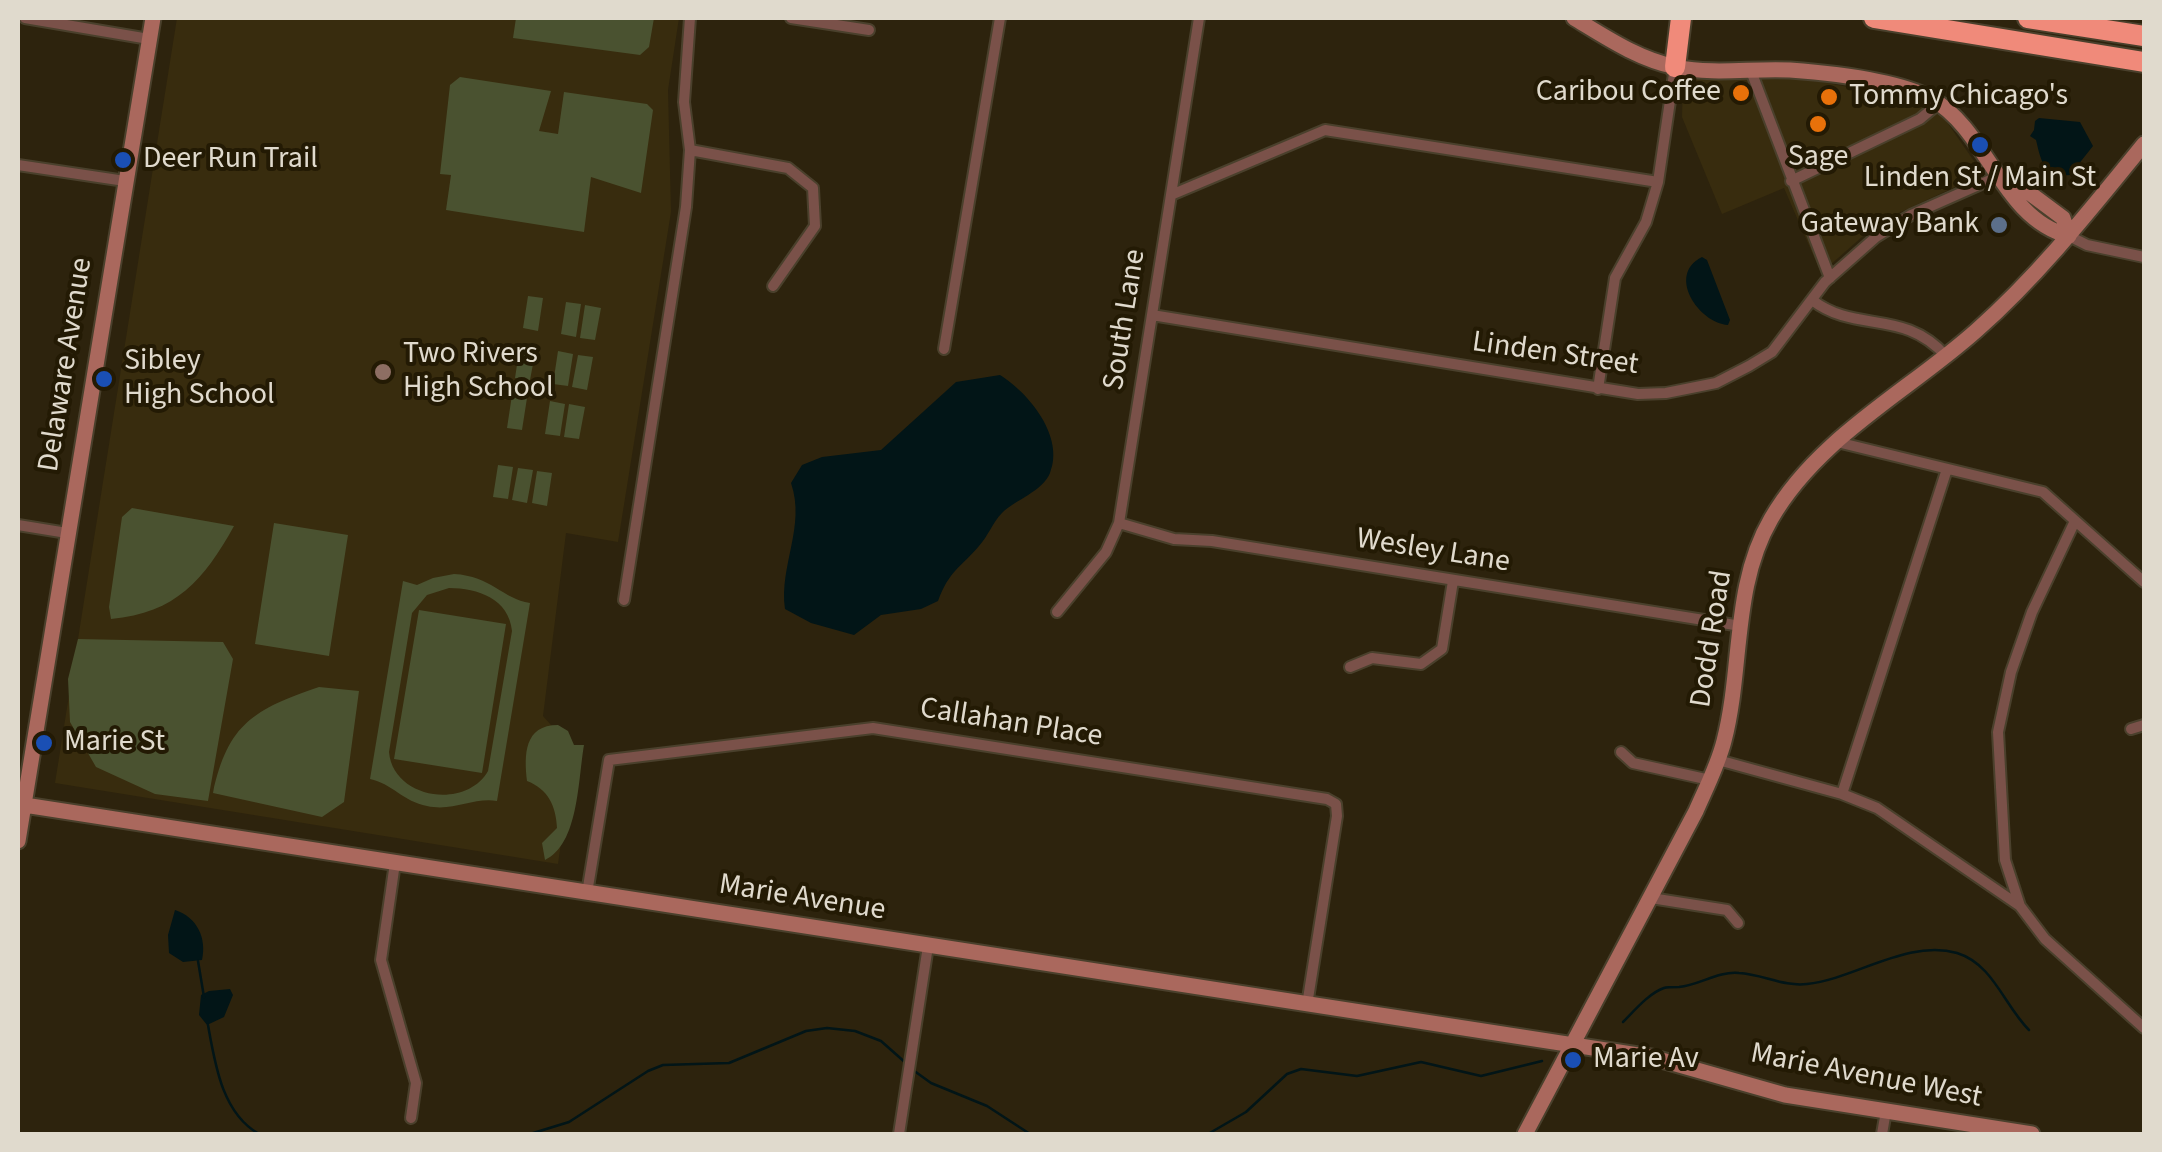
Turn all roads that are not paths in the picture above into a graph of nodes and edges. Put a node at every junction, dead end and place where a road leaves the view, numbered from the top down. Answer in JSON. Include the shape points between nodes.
{"nodes":[{"id":1,"x":25,"y":18,"type":"edge"},
{"id":2,"x":153,"y":18,"type":"edge"},
{"id":3,"x":690,"y":18,"type":"edge"},
{"id":4,"x":791,"y":18,"type":"edge"},
{"id":5,"x":1000,"y":18,"type":"edge"},
{"id":6,"x":1199,"y":18,"type":"edge"},
{"id":7,"x":1574,"y":18,"type":"edge"},
{"id":8,"x":1681,"y":18,"type":"edge"},
{"id":9,"x":1874,"y":18,"type":"edge"},
{"id":10,"x":2028,"y":18,"type":"edge"},
{"id":11,"x":18,"y":24,"type":"edge"},
{"id":12,"x":869,"y":30,"type":"dead end"},
{"id":13,"x":2144,"y":36,"type":"edge"},
{"id":14,"x":150,"y":39,"type":"junction"},
{"id":15,"x":2144,"y":62,"type":"edge"},
{"id":16,"x":1674,"y":67,"type":"junction"},
{"id":17,"x":1751,"y":71,"type":"junction"},
{"id":18,"x":1938,"y":104,"type":"junction"},
{"id":19,"x":2144,"y":144,"type":"edge"},
{"id":20,"x":690,"y":150,"type":"junction"},
{"id":21,"x":18,"y":164,"type":"edge"},
{"id":22,"x":1999,"y":176,"type":"junction"},
{"id":23,"x":1791,"y":181,"type":"junction"},
{"id":24,"x":125,"y":182,"type":"junction"},
{"id":25,"x":1658,"y":182,"type":"junction"},
{"id":26,"x":1171,"y":195,"type":"junction"},
{"id":27,"x":2069,"y":236,"type":"junction"},
{"id":28,"x":2144,"y":257,"type":"edge"},
{"id":29,"x":1830,"y":278,"type":"junction"},
{"id":30,"x":772,"y":286,"type":"dead end"},
{"id":31,"x":1812,"y":300,"type":"junction"},
{"id":32,"x":1152,"y":316,"type":"junction"},
{"id":33,"x":944,"y":349,"type":"dead end"},
{"id":34,"x":1946,"y":356,"type":"junction"},
{"id":35,"x":1598,"y":389,"type":"junction"},
{"id":36,"x":1837,"y":442,"type":"junction"},
{"id":37,"x":1947,"y":468,"type":"junction"},
{"id":38,"x":2075,"y":521,"type":"junction"},
{"id":39,"x":1119,"y":524,"type":"junction"},
{"id":40,"x":18,"y":525,"type":"edge"},
{"id":41,"x":67,"y":533,"type":"junction"},
{"id":42,"x":1453,"y":581,"type":"junction"},
{"id":43,"x":2144,"y":582,"type":"edge"},
{"id":44,"x":624,"y":600,"type":"dead end"},
{"id":45,"x":1057,"y":612,"type":"dead end"},
{"id":46,"x":1740,"y":626,"type":"junction"},
{"id":47,"x":1350,"y":667,"type":"dead end"},
{"id":48,"x":2144,"y":724,"type":"edge"},
{"id":49,"x":2131,"y":729,"type":"dead end"},
{"id":50,"x":1621,"y":752,"type":"dead end"},
{"id":51,"x":1718,"y":760,"type":"junction"},
{"id":52,"x":1710,"y":780,"type":"junction"},
{"id":53,"x":1842,"y":794,"type":"junction"},
{"id":54,"x":22,"y":801,"type":"edge"},
{"id":55,"x":18,"y":840,"type":"edge"},
{"id":56,"x":395,"y":863,"type":"junction"},
{"id":57,"x":587,"y":893,"type":"junction"},
{"id":58,"x":1650,"y":898,"type":"junction"},
{"id":59,"x":2020,"y":906,"type":"junction"},
{"id":60,"x":1738,"y":923,"type":"dead end"},
{"id":61,"x":928,"y":946,"type":"junction"},
{"id":62,"x":1307,"y":1005,"type":"junction"},
{"id":63,"x":2144,"y":1028,"type":"edge"},
{"id":64,"x":1573,"y":1045,"type":"junction"},
{"id":65,"x":1886,"y":1112,"type":"junction"},
{"id":66,"x":411,"y":1118,"type":"dead end"},
{"id":67,"x":899,"y":1134,"type":"edge"},
{"id":68,"x":1525,"y":1134,"type":"edge"},
{"id":69,"x":1882,"y":1134,"type":"edge"},
{"id":70,"x":2032,"y":1134,"type":"edge"}],
"edges":[{"from":1,"to":11,"type":"street"},
{"from":1,"to":14,"type":"street"},
{"from":2,"to":14,"type":"street","name":"Delaware Avenue"},
{"from":3,"to":20,"type":"street","via":[[684,102]]},
{"from":4,"to":12,"type":"street"},
{"from":5,"to":33,"type":"street"},
{"from":6,"to":26,"type":"street","name":"South Lane"},
{"from":7,"to":16,"type":"street","via":[[1642,57]]},
{"from":8,"to":16,"type":"highway"},
{"from":9,"to":15,"type":"highway"},
{"from":10,"to":13,"type":"highway"},
{"from":14,"to":24,"type":"street","name":"Delaware Avenue"},
{"from":16,"to":17,"type":"street"},
{"from":16,"to":25,"type":"street"},
{"from":17,"to":18,"type":"street","via":[[1886,84]]},
{"from":17,"to":23,"type":"street"},
{"from":18,"to":22,"type":"street"},
{"from":18,"to":23,"type":"street"},
{"from":19,"to":27,"type":"street","name":"Dodd Road"},
{"from":20,"to":30,"type":"street","via":[[788,168],[813,188],[815,226]]},
{"from":20,"to":44,"type":"street"},
{"from":21,"to":24,"type":"street"},
{"from":22,"to":27,"type":"street","via":[[2053,232]]},
{"from":22,"to":29,"type":"street","name":"Linden Street","via":[[1911,214]]},
{"from":23,"to":29,"type":"street"},
{"from":24,"to":41,"type":"street","name":"Delaware Avenue"},
{"from":25,"to":26,"type":"street","via":[[1325,130]]},
{"from":25,"to":35,"type":"street","via":[[1646,222],[1615,278]]},
{"from":26,"to":32,"type":"street","name":"South Lane"},
{"from":27,"to":28,"type":"street"},
{"from":27,"to":34,"type":"street","name":"Dodd Road","via":[[2022,290]]},
{"from":29,"to":31,"type":"street","name":"Linden Street"},
{"from":31,"to":34,"type":"street","via":[[1838,316],[1914,331]]},
{"from":31,"to":35,"type":"street","name":"Linden Street","via":[[1772,352],[1716,383],[1638,394]]},
{"from":32,"to":35,"type":"street","name":"Linden Street"},
{"from":32,"to":39,"type":"street","name":"South Lane"},
{"from":34,"to":36,"type":"street","name":"Dodd Road"},
{"from":36,"to":37,"type":"street"},
{"from":36,"to":46,"type":"street","name":"Dodd Road","via":[[1797,480],[1770,521],[1750,570]]},
{"from":37,"to":38,"type":"street","via":[[2043,492]]},
{"from":37,"to":53,"type":"street"},
{"from":38,"to":43,"type":"street"},
{"from":38,"to":59,"type":"street","via":[[2032,612],[1998,732],[2004,860]]},
{"from":39,"to":42,"type":"street","name":"Wesley Lane","via":[[1174,539]]},
{"from":39,"to":45,"type":"street","name":"South Lane","via":[[1106,552]]},
{"from":40,"to":41,"type":"street"},
{"from":41,"to":54,"type":"street","name":"Delaware Avenue"},
{"from":42,"to":46,"type":"street","name":"Wesley Lane"},
{"from":42,"to":47,"type":"street","via":[[1442,649],[1421,664],[1372,658]]},
{"from":46,"to":51,"type":"street","name":"Dodd Road"},
{"from":48,"to":49,"type":"street"},
{"from":50,"to":52,"type":"street","via":[[1633,763]]},
{"from":51,"to":52,"type":"street","name":"Dodd Road"},
{"from":51,"to":53,"type":"street"},
{"from":52,"to":58,"type":"street","name":"Dodd Road"},
{"from":53,"to":59,"type":"street","via":[[1877,808]]},
{"from":54,"to":55,"type":"street","name":"Delaware Avenue"},
{"from":54,"to":56,"type":"street","name":"Marie Avenue"},
{"from":56,"to":57,"type":"street","name":"Marie Avenue"},
{"from":56,"to":66,"type":"street","via":[[381,960],[416,1083]]},
{"from":57,"to":61,"type":"street","name":"Marie Avenue"},
{"from":57,"to":62,"type":"street","name":"Callahan Place","via":[[609,760],[872,728],[930,737],[1336,804]]},
{"from":58,"to":60,"type":"street","via":[[1727,910]]},
{"from":58,"to":64,"type":"street","name":"Dodd Road"},
{"from":59,"to":63,"type":"street","via":[[2060,955]]},
{"from":61,"to":62,"type":"street","name":"Marie Avenue"},
{"from":61,"to":67,"type":"street"},
{"from":62,"to":64,"type":"street","name":"Marie Avenue"},
{"from":64,"to":65,"type":"street","name":"Marie Avenue West"},
{"from":64,"to":68,"type":"street","name":"Dodd Road"},
{"from":65,"to":69,"type":"street"},
{"from":65,"to":70,"type":"street","name":"Marie Avenue West"}]}
